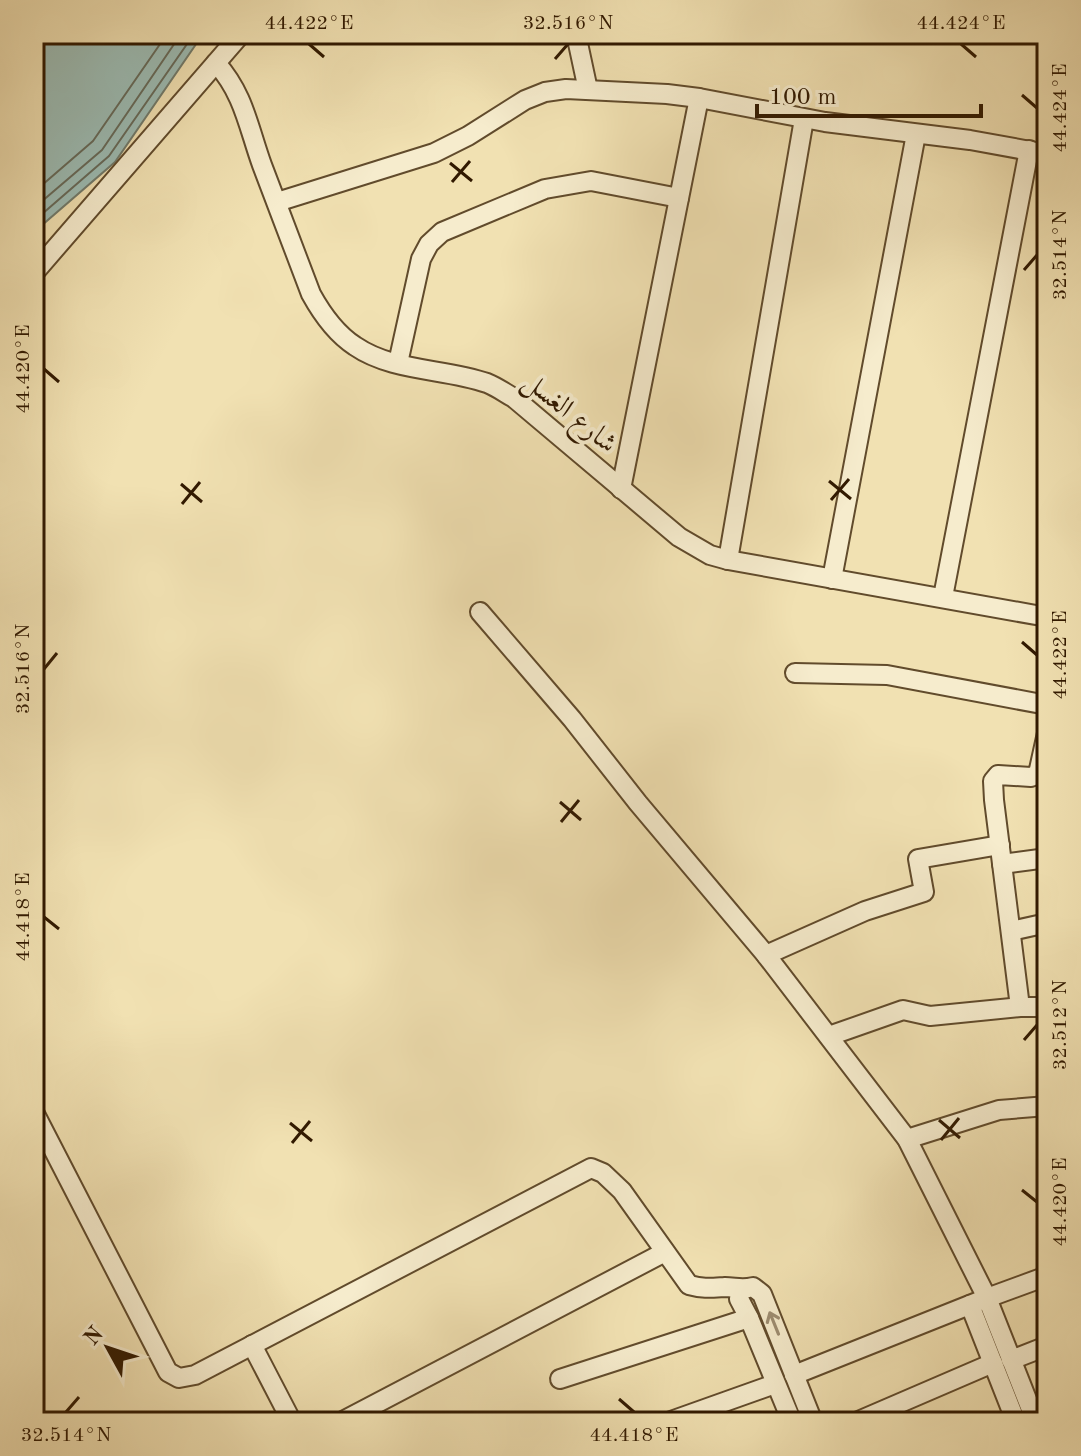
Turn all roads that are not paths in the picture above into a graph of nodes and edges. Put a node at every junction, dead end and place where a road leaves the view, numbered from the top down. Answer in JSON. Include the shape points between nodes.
{"nodes":[{"id":1,"x":241,"y":34,"type":"edge"},
{"id":2,"x":576,"y":34,"type":"edge"},
{"id":3,"x":216,"y":63,"type":"junction"},
{"id":4,"x":588,"y":90,"type":"junction"},
{"id":5,"x":699,"y":98,"type":"junction"},
{"id":6,"x":804,"y":119,"type":"junction"},
{"id":7,"x":916,"y":134,"type":"junction"},
{"id":8,"x":1038,"y":152,"type":"edge"},
{"id":9,"x":679,"y":198,"type":"junction"},
{"id":10,"x":277,"y":202,"type":"junction"},
{"id":11,"x":34,"y":273,"type":"edge"},
{"id":12,"x":398,"y":363,"type":"junction"},
{"id":13,"x":621,"y":489,"type":"junction"},
{"id":14,"x":728,"y":560,"type":"junction"},
{"id":15,"x":832,"y":579,"type":"junction"},
{"id":16,"x":943,"y":597,"type":"junction"},
{"id":17,"x":480,"y":612,"type":"dead end"},
{"id":18,"x":1047,"y":617,"type":"edge"},
{"id":19,"x":795,"y":673,"type":"dead end"},
{"id":20,"x":1047,"y":705,"type":"edge"},
{"id":21,"x":1047,"y":733,"type":"edge"},
{"id":22,"x":1001,"y":854,"type":"junction"},
{"id":23,"x":1047,"y":858,"type":"edge"},
{"id":24,"x":1047,"y":923,"type":"edge"},
{"id":25,"x":1011,"y":931,"type":"junction"},
{"id":26,"x":766,"y":955,"type":"junction"},
{"id":27,"x":1020,"y":1007,"type":"junction"},
{"id":28,"x":1047,"y":1007,"type":"edge"},
{"id":29,"x":829,"y":1036,"type":"junction"},
{"id":30,"x":1047,"y":1106,"type":"edge"},
{"id":31,"x":36,"y":1120,"type":"edge"},
{"id":32,"x":907,"y":1139,"type":"junction"},
{"id":33,"x":665,"y":1252,"type":"junction"},
{"id":34,"x":1047,"y":1276,"type":"edge"},
{"id":35,"x":741,"y":1290,"type":"junction"},
{"id":36,"x":978,"y":1301,"type":"junction"},
{"id":37,"x":749,"y":1318,"type":"junction"},
{"id":38,"x":252,"y":1345,"type":"junction"},
{"id":39,"x":1047,"y":1346,"type":"edge"},
{"id":40,"x":1002,"y":1361,"type":"junction"},
{"id":41,"x":794,"y":1375,"type":"junction"},
{"id":42,"x":560,"y":1379,"type":"dead end"},
{"id":43,"x":775,"y":1384,"type":"junction"},
{"id":44,"x":1047,"y":1419,"type":"edge"},
{"id":45,"x":292,"y":1422,"type":"edge"},
{"id":46,"x":341,"y":1422,"type":"edge"},
{"id":47,"x":668,"y":1422,"type":"edge"},
{"id":48,"x":792,"y":1422,"type":"edge"},
{"id":49,"x":813,"y":1422,"type":"edge"},
{"id":50,"x":856,"y":1422,"type":"edge"},
{"id":51,"x":1016,"y":1422,"type":"edge"},
{"id":52,"x":1038,"y":1422,"type":"edge"}],
"edges":[{"from":1,"to":3,"type":"street"},
{"from":2,"to":4,"type":"street"},
{"from":3,"to":10,"type":"street","name":"شارع الغسل","via":[[238,92]]},
{"from":3,"to":11,"type":"street"},
{"from":4,"to":5,"type":"street"},
{"from":4,"to":10,"type":"street","via":[[545,92],[434,153]]},
{"from":5,"to":6,"type":"street"},
{"from":5,"to":9,"type":"street"},
{"from":6,"to":7,"type":"street"},
{"from":6,"to":14,"type":"street"},
{"from":7,"to":8,"type":"street"},
{"from":7,"to":15,"type":"street"},
{"from":8,"to":16,"type":"street"},
{"from":9,"to":12,"type":"street","via":[[591,181],[545,189],[442,232],[421,259]]},
{"from":9,"to":13,"type":"street"},
{"from":10,"to":12,"type":"street","name":"شارع الغسل","via":[[322,314],[355,346]]},
{"from":12,"to":13,"type":"street","name":"شارع الغسل","via":[[502,391]]},
{"from":13,"to":14,"type":"street","name":"شارع الغسل","via":[[679,537]]},
{"from":14,"to":15,"type":"street","name":"شارع الغسل"},
{"from":15,"to":16,"type":"street","name":"شارع الغسل"},
{"from":16,"to":18,"type":"street","name":"شارع الغسل"},
{"from":17,"to":26,"type":"street"},
{"from":19,"to":20,"type":"street","via":[[887,675]]},
{"from":21,"to":22,"type":"street","via":[[1038,774],[998,775],[993,781]]},
{"from":22,"to":23,"type":"street"},
{"from":22,"to":25,"type":"street"},
{"from":22,"to":26,"type":"street","via":[[918,859],[924,892],[865,911]]},
{"from":24,"to":25,"type":"street"},
{"from":25,"to":27,"type":"street"},
{"from":26,"to":29,"type":"street"},
{"from":27,"to":28,"type":"street"},
{"from":27,"to":29,"type":"street","via":[[930,1016],[903,1010]]},
{"from":29,"to":32,"type":"street"},
{"from":30,"to":32,"type":"street","via":[[999,1110]]},
{"from":31,"to":38,"type":"street","via":[[168,1372],[179,1378],[195,1375]]},
{"from":32,"to":36,"type":"street"},
{"from":33,"to":35,"type":"street","via":[[689,1285]]},
{"from":33,"to":38,"type":"street","via":[[622,1191],[591,1168]]},
{"from":33,"to":46,"type":"street"},
{"from":34,"to":36,"type":"street"},
{"from":35,"to":37,"type":"street","via":[[739,1299]]},
{"from":41,"to":35,"type":"street","one_way":true,"via":[[762,1294],[753,1287]]},
{"from":36,"to":40,"type":"street"},
{"from":36,"to":41,"type":"street"},
{"from":37,"to":42,"type":"street"},
{"from":37,"to":43,"type":"street"},
{"from":38,"to":45,"type":"street"},
{"from":39,"to":40,"type":"street"},
{"from":40,"to":50,"type":"street"},
{"from":40,"to":51,"type":"street"},
{"from":40,"to":52,"type":"street"},
{"from":41,"to":49,"type":"street"},
{"from":43,"to":47,"type":"street"},
{"from":43,"to":48,"type":"street"},
{"from":44,"to":52,"type":"street"}]}
